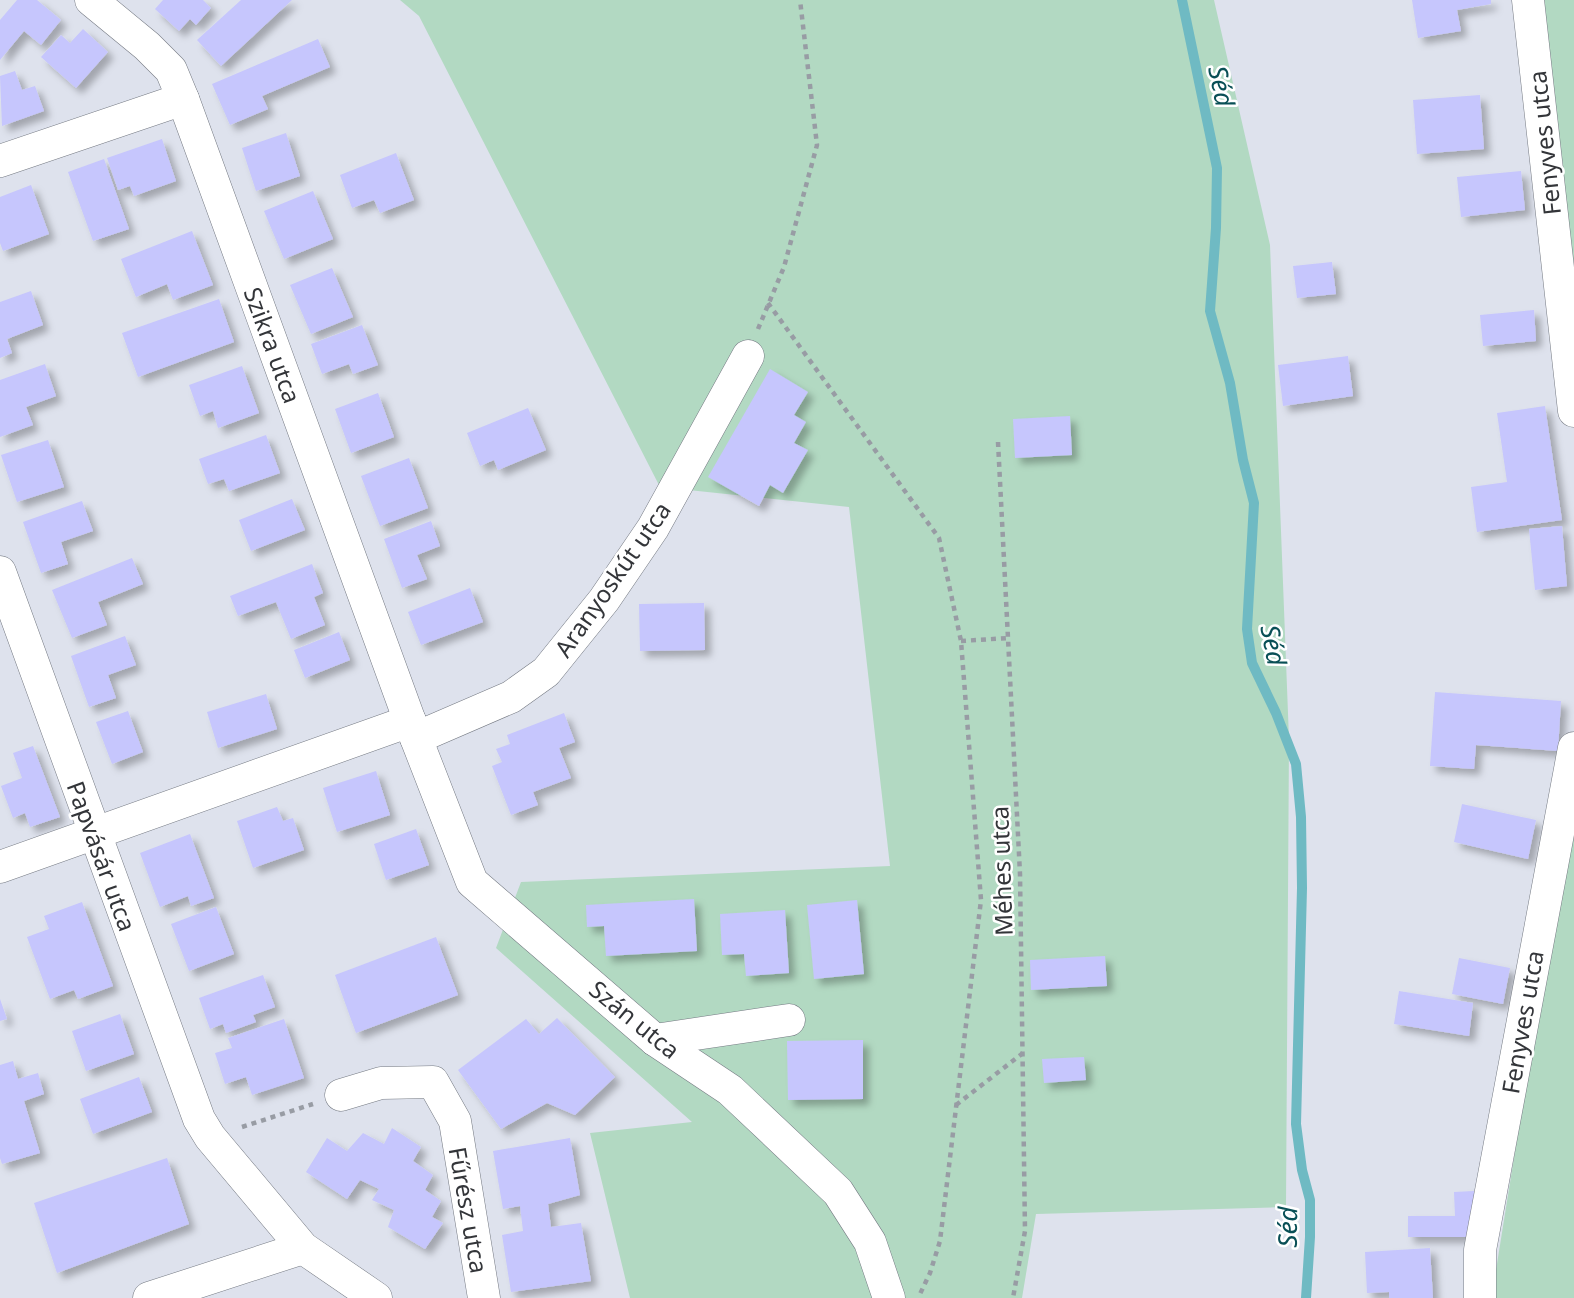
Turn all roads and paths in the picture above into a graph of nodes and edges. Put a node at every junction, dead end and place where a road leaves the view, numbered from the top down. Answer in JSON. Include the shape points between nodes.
{"nodes":[{"id":1,"x":91,"y":0,"type":"edge"},
{"id":2,"x":800,"y":0,"type":"edge"},
{"id":3,"x":1528,"y":0,"type":"edge"},
{"id":4,"x":183,"y":99,"type":"junction"},
{"id":5,"x":0,"y":161,"type":"edge"},
{"id":6,"x":768,"y":303,"type":"junction"},
{"id":7,"x":748,"y":356,"type":"joint"},
{"id":8,"x":1574,"y":411,"type":"edge"},
{"id":9,"x":998,"y":442,"type":"dead end"},
{"id":10,"x":0,"y":572,"type":"edge"},
{"id":11,"x":1009,"y":638,"type":"junction"},
{"id":12,"x":961,"y":641,"type":"junction"},
{"id":13,"x":413,"y":729,"type":"junction"},
{"id":14,"x":1574,"y":748,"type":"edge"},
{"id":15,"x":93,"y":832,"type":"junction"},
{"id":16,"x":0,"y":867,"type":"edge"},
{"id":17,"x":789,"y":1020,"type":"dead end"},
{"id":18,"x":655,"y":1040,"type":"junction"},
{"id":19,"x":1023,"y":1053,"type":"junction"},
{"id":20,"x":341,"y":1096,"type":"joint"},
{"id":21,"x":955,"y":1105,"type":"junction"},
{"id":22,"x":210,"y":1137,"type":"junction"},
{"id":23,"x":303,"y":1248,"type":"junction"},
{"id":24,"x":149,"y":1298,"type":"edge"},
{"id":25,"x":376,"y":1298,"type":"edge"},
{"id":26,"x":484,"y":1298,"type":"edge"},
{"id":27,"x":889,"y":1298,"type":"edge"},
{"id":28,"x":918,"y":1298,"type":"edge"},
{"id":29,"x":1013,"y":1298,"type":"edge"},
{"id":30,"x":1480,"y":1298,"type":"edge"}],
"edges":[{"from":1,"to":4,"type":"street","name":"Szikra utca","via":[[171,70]]},
{"from":2,"to":6,"type":"path","via":[[817,145],[784,267]]},
{"from":3,"to":8,"type":"street","name":"Fenyves utca"},
{"from":4,"to":5,"type":"street"},
{"from":4,"to":13,"type":"street","name":"Szikra utca"},
{"from":6,"to":7,"type":"path"},
{"from":6,"to":12,"type":"path","via":[[939,538]]},
{"from":7,"to":13,"type":"street","name":"Aranyoskút utca","via":[[653,528],[604,600],[546,672],[511,697]]},
{"from":9,"to":11,"type":"path","name":"Méhes utca"},
{"from":10,"to":15,"type":"street","name":"Papvásár utca"},
{"from":11,"to":12,"type":"path"},
{"from":11,"to":19,"type":"path","name":"Méhes utca"},
{"from":12,"to":21,"type":"path","via":[[981,900]]},
{"from":13,"to":15,"type":"street","name":"Aranyoskút utca"},
{"from":13,"to":18,"type":"street","name":"Szán utca","via":[[472,881]]},
{"from":14,"to":30,"type":"street","name":"Fenyves utca","via":[[1480,1250]]},
{"from":15,"to":16,"type":"street","name":"Aranyoskút utca"},
{"from":15,"to":22,"type":"street","name":"Papvásár utca","via":[[199,1119]]},
{"from":17,"to":18,"type":"street"},
{"from":18,"to":27,"type":"street","name":"Szán utca","via":[[730,1090],[838,1192],[870,1242]]},
{"from":19,"to":21,"type":"path"},
{"from":19,"to":29,"type":"path","name":"Méhes utca","via":[[1025,1231]]},
{"from":20,"to":22,"type":"path"},
{"from":20,"to":26,"type":"street","name":"Fűrész utca","via":[[381,1083],[433,1082],[454,1121]]},
{"from":21,"to":28,"type":"path","via":[[940,1241]]},
{"from":22,"to":23,"type":"street"},
{"from":23,"to":24,"type":"street"},
{"from":23,"to":25,"type":"street"}]}
